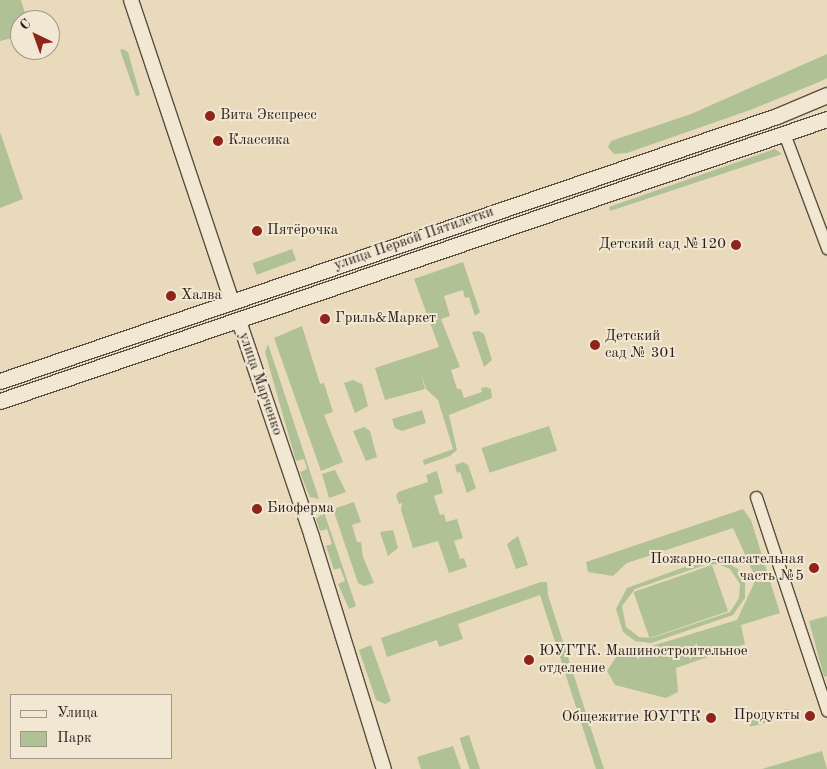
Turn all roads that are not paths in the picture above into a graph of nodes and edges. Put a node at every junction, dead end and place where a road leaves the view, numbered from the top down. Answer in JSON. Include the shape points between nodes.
{"nodes":[{"id":1,"x":132,"y":0,"type":"edge"},
{"id":2,"x":827,"y":95,"type":"edge"},
{"id":3,"x":827,"y":119,"type":"edge"},
{"id":4,"x":785,"y":136,"type":"junction"},
{"id":5,"x":827,"y":248,"type":"edge"},
{"id":6,"x":232,"y":301,"type":"junction"},
{"id":7,"x":239,"y":321,"type":"junction"},
{"id":8,"x":0,"y":381,"type":"edge"},
{"id":9,"x":0,"y":401,"type":"edge"},
{"id":10,"x":756,"y":498,"type":"dead end"},
{"id":11,"x":827,"y":710,"type":"edge"},
{"id":12,"x":384,"y":769,"type":"edge"}],
"edges":[{"from":1,"to":6,"type":"street","name":"улица Марченко"},
{"from":2,"to":6,"type":"main road","name":"улица Первой Пятилетки","via":[[750,125]]},
{"from":3,"to":4,"type":"main road","name":"улица Первой Пятилетки"},
{"from":4,"to":5,"type":"street"},
{"from":4,"to":7,"type":"main road","name":"улица Первой Пятилетки"},
{"from":6,"to":7,"type":"main road","name":"улица Марченко"},
{"from":6,"to":8,"type":"main road","name":"улица Первой Пятилетки"},
{"from":7,"to":9,"type":"main road","name":"улица Первой Пятилетки"},
{"from":7,"to":12,"type":"street","name":"улица Марченко","via":[[312,537]]},
{"from":10,"to":11,"type":"street"}]}
